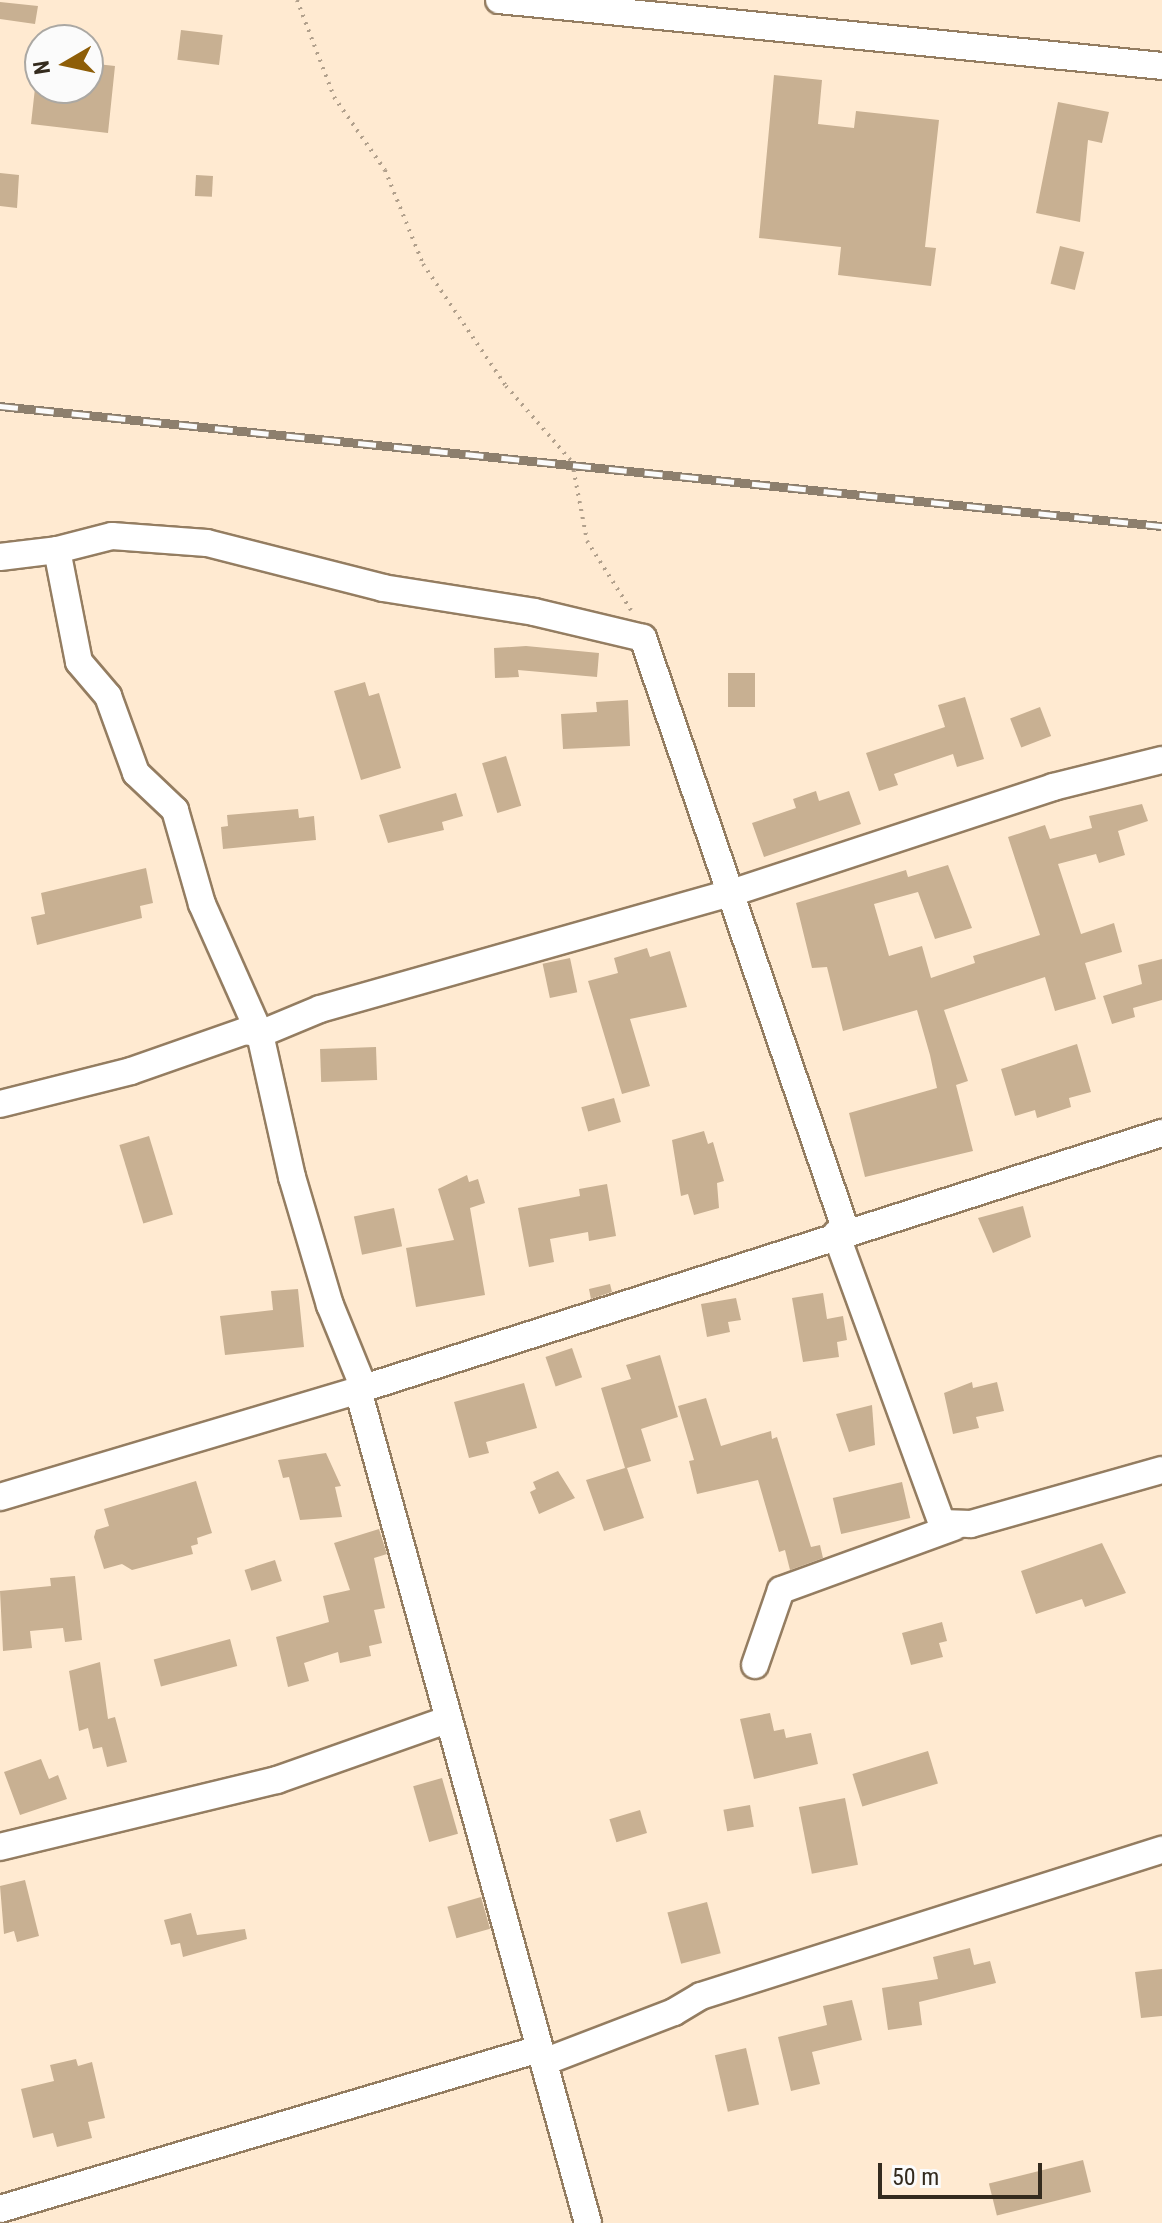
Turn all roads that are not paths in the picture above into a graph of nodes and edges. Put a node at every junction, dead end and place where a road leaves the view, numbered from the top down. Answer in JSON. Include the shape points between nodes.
{"nodes":[{"id":1,"x":499,"y":0,"type":"edge"},
{"id":2,"x":1162,"y":66,"type":"edge"},
{"id":3,"x":57,"y":550,"type":"junction"},
{"id":4,"x":0,"y":557,"type":"edge"},
{"id":5,"x":1162,"y":760,"type":"edge"},
{"id":6,"x":731,"y":893,"type":"junction"},
{"id":7,"x":260,"y":1034,"type":"junction"},
{"id":8,"x":0,"y":1104,"type":"edge"},
{"id":9,"x":1162,"y":1133,"type":"edge"},
{"id":10,"x":841,"y":1233,"type":"junction"},
{"id":11,"x":361,"y":1388,"type":"junction"},
{"id":12,"x":1162,"y":1470,"type":"edge"},
{"id":13,"x":0,"y":1497,"type":"edge"},
{"id":14,"x":954,"y":1527,"type":"junction"},
{"id":15,"x":755,"y":1665,"type":"dead end"},
{"id":16,"x":449,"y":1719,"type":"junction"},
{"id":17,"x":0,"y":1847,"type":"edge"},
{"id":18,"x":1162,"y":1850,"type":"edge"},
{"id":19,"x":542,"y":2056,"type":"junction"},
{"id":20,"x":0,"y":2209,"type":"edge"},
{"id":21,"x":588,"y":2223,"type":"edge"}],
"edges":[{"from":1,"to":2,"type":"street"},
{"from":3,"to":4,"type":"street"},
{"from":3,"to":6,"type":"street","via":[[112,536],[207,543],[383,588],[534,612],[643,638]]},
{"from":3,"to":7,"type":"street","via":[[79,662],[108,696],[136,773],[175,810],[202,904]]},
{"from":5,"to":6,"type":"street","via":[[1053,787]]},
{"from":6,"to":7,"type":"street","via":[[320,1009]]},
{"from":6,"to":10,"type":"street"},
{"from":7,"to":8,"type":"street","via":[[245,1031],[131,1071]]},
{"from":7,"to":11,"type":"street","via":[[292,1177]]},
{"from":9,"to":10,"type":"street"},
{"from":10,"to":11,"type":"street"},
{"from":10,"to":14,"type":"street","via":[[934,1508],[942,1523]]},
{"from":11,"to":13,"type":"street"},
{"from":11,"to":16,"type":"street"},
{"from":12,"to":14,"type":"street"},
{"from":14,"to":15,"type":"street","via":[[781,1590]]},
{"from":16,"to":17,"type":"street","via":[[277,1780]]},
{"from":16,"to":19,"type":"street"},
{"from":18,"to":19,"type":"street","via":[[701,1996],[674,2012]]},
{"from":19,"to":20,"type":"street"},
{"from":19,"to":21,"type":"street"}]}
